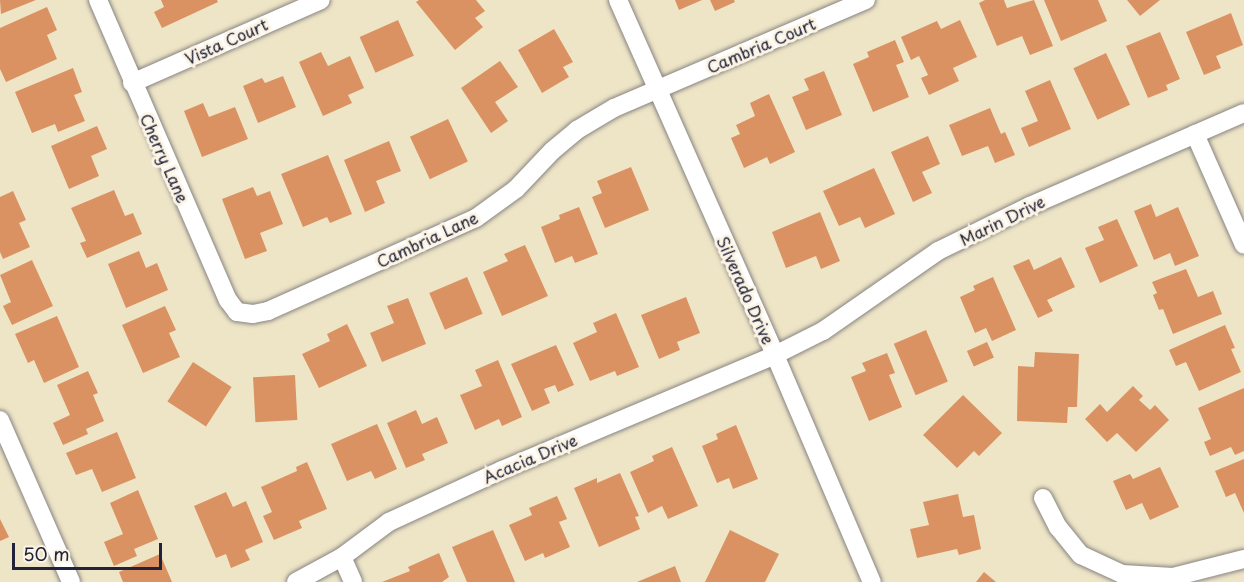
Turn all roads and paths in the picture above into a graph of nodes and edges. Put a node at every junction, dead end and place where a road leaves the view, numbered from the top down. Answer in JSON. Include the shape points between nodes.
{"nodes":[{"id":1,"x":98,"y":0,"type":"edge"},
{"id":2,"x":321,"y":0,"type":"edge"},
{"id":3,"x":618,"y":0,"type":"edge"},
{"id":4,"x":866,"y":0,"type":"edge"},
{"id":5,"x":132,"y":83,"type":"junction"},
{"id":6,"x":657,"y":90,"type":"junction"},
{"id":7,"x":1244,"y":113,"type":"edge"},
{"id":8,"x":1196,"y":134,"type":"junction"},
{"id":9,"x":1244,"y":245,"type":"edge"},
{"id":10,"x":237,"y":312,"type":"joint"},
{"id":11,"x":775,"y":355,"type":"junction"},
{"id":12,"x":2,"y":429,"type":"edge"},
{"id":13,"x":1043,"y":498,"type":"dead end"},
{"id":14,"x":342,"y":557,"type":"junction"},
{"id":15,"x":1244,"y":559,"type":"edge"},
{"id":16,"x":71,"y":582,"type":"edge"},
{"id":17,"x":296,"y":582,"type":"edge"},
{"id":18,"x":353,"y":582,"type":"edge"},
{"id":19,"x":872,"y":582,"type":"edge"}],
"edges":[{"from":1,"to":5,"type":"street","name":"Cherry Lane"},
{"from":2,"to":5,"type":"street","name":"Vista Court"},
{"from":3,"to":6,"type":"street","name":"Silverado Drive"},
{"from":4,"to":6,"type":"street","name":"Cambria Court"},
{"from":5,"to":10,"type":"street","name":"Cherry Lane","via":[[220,284]]},
{"from":6,"to":10,"type":"street","name":"Cambria Lane","via":[[614,108],[577,130],[516,189],[476,218],[268,311]]},
{"from":6,"to":11,"type":"street","name":"Silverado Drive"},
{"from":7,"to":8,"type":"street","name":"Marin Drive"},
{"from":8,"to":9,"type":"street"},
{"from":8,"to":11,"type":"street","name":"Marin Drive","via":[[938,251],[823,331]]},
{"from":11,"to":14,"type":"street","name":"Acacia Drive","via":[[501,470],[389,522]]},
{"from":11,"to":19,"type":"street","name":"Silverado Drive"},
{"from":12,"to":16,"type":"street"},
{"from":13,"to":15,"type":"street","via":[[1058,527],[1081,555],[1122,574],[1173,577]]},
{"from":14,"to":17,"type":"street","name":"Acacia Drive"},
{"from":14,"to":18,"type":"street"}]}
